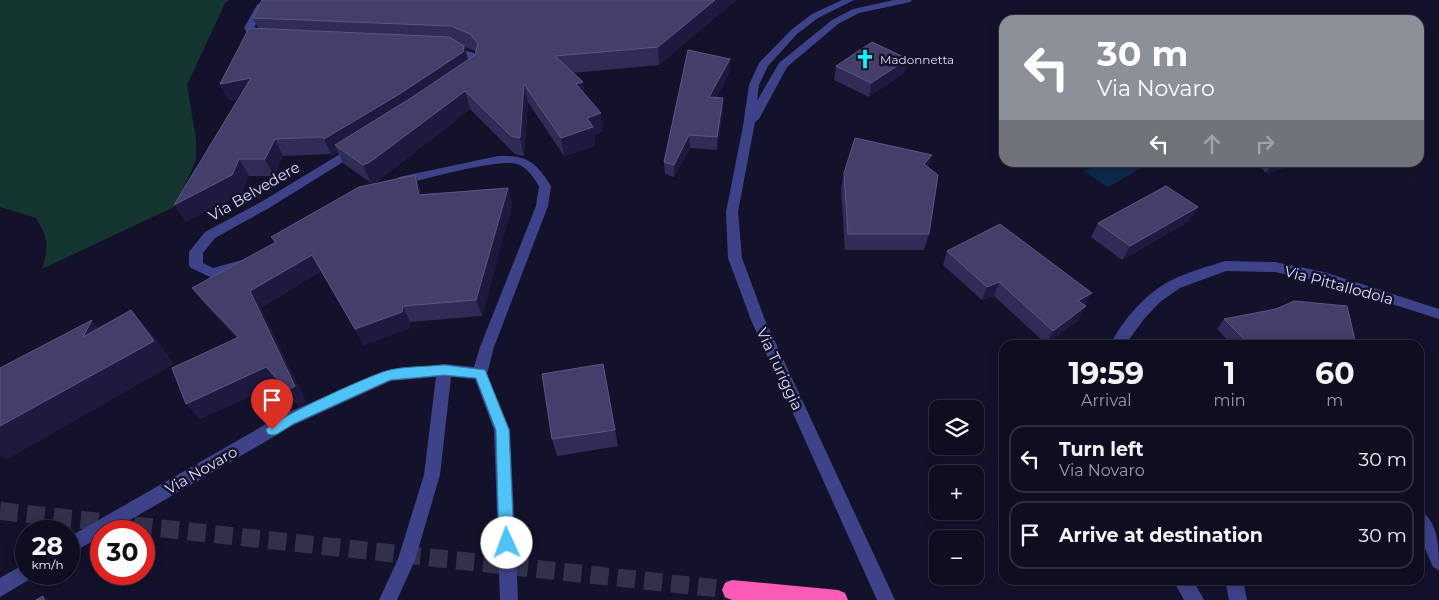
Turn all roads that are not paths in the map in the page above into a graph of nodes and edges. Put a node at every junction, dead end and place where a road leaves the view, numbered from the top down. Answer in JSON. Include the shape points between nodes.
{"nodes":[{"id":1,"x":270,"y":0,"type":"edge"},
{"id":2,"x":849,"y":0,"type":"edge"},
{"id":3,"x":907,"y":0,"type":"edge"},
{"id":4,"x":275,"y":41,"type":"edge"},
{"id":5,"x":437,"y":48,"type":"edge"},
{"id":6,"x":458,"y":82,"type":"edge"},
{"id":7,"x":749,"y":126,"type":"junction"},
{"id":8,"x":363,"y":144,"type":"edge"},
{"id":9,"x":384,"y":185,"type":"edge"},
{"id":10,"x":256,"y":259,"type":"edge"},
{"id":11,"x":1439,"y":314,"type":"edge"},
{"id":12,"x":1121,"y":340,"type":"edge"},
{"id":13,"x":444,"y":370,"type":"junction"},
{"id":14,"x":480,"y":374,"type":"junction"},
{"id":15,"x":1424,"y":527,"type":"edge"},
{"id":16,"x":80,"y":540,"type":"edge"},
{"id":17,"x":1439,"y":562,"type":"edge"},
{"id":18,"x":15,"y":579,"type":"edge"},
{"id":19,"x":1185,"y":585,"type":"edge"},
{"id":20,"x":1235,"y":585,"type":"edge"},
{"id":21,"x":0,"y":588,"type":"edge"},
{"id":22,"x":732,"y":590,"type":"tunnel mouth"},
{"id":23,"x":388,"y":600,"type":"edge"},
{"id":24,"x":509,"y":600,"type":"edge"},
{"id":25,"x":838,"y":600,"type":"edge"},
{"id":26,"x":886,"y":600,"type":"edge"},
{"id":27,"x":1195,"y":600,"type":"edge"},
{"id":28,"x":1238,"y":600,"type":"edge"}],
"edges":[{"from":1,"to":4,"type":"street","via":[[260,7],[249,28],[256,40]]},
{"from":2,"to":7,"type":"street","name":"Via Turiggia","via":[[814,16],[763,65],[754,85]]},
{"from":3,"to":7,"type":"street","name":"Via Turiggia","via":[[856,11],[835,22],[783,65]]},
{"from":5,"to":6,"type":"street","via":[[470,54],[476,62],[474,72]]},
{"from":7,"to":26,"type":"street","name":"Via Turiggia","via":[[732,212],[734,258],[758,320]]},
{"from":8,"to":10,"type":"street","name":"Via Belvedere","via":[[210,235],[196,252],[196,265],[212,273],[240,267]]},
{"from":9,"to":14,"type":"street","via":[[498,160],[520,160],[536,172],[545,186],[542,206],[487,347]]},
{"from":11,"to":12,"type":"street","name":"Via Pittallodola","via":[[1324,278],[1275,267],[1225,266],[1175,284],[1155,298]]},
{"from":13,"to":14,"type":"street","name":"Via Novaro"},
{"from":13,"to":16,"type":"street","name":"Via Novaro","via":[[389,375],[288,420]]},
{"from":13,"to":23,"type":"street","via":[[432,475],[406,560]]},
{"from":14,"to":24,"type":"street","via":[[502,430]]},
{"from":15,"to":17,"type":"street"},
{"from":18,"to":21,"type":"street"},
{"from":19,"to":27,"type":"street"},
{"from":20,"to":28,"type":"street"},
{"from":22,"to":25,"type":"highway"}]}
